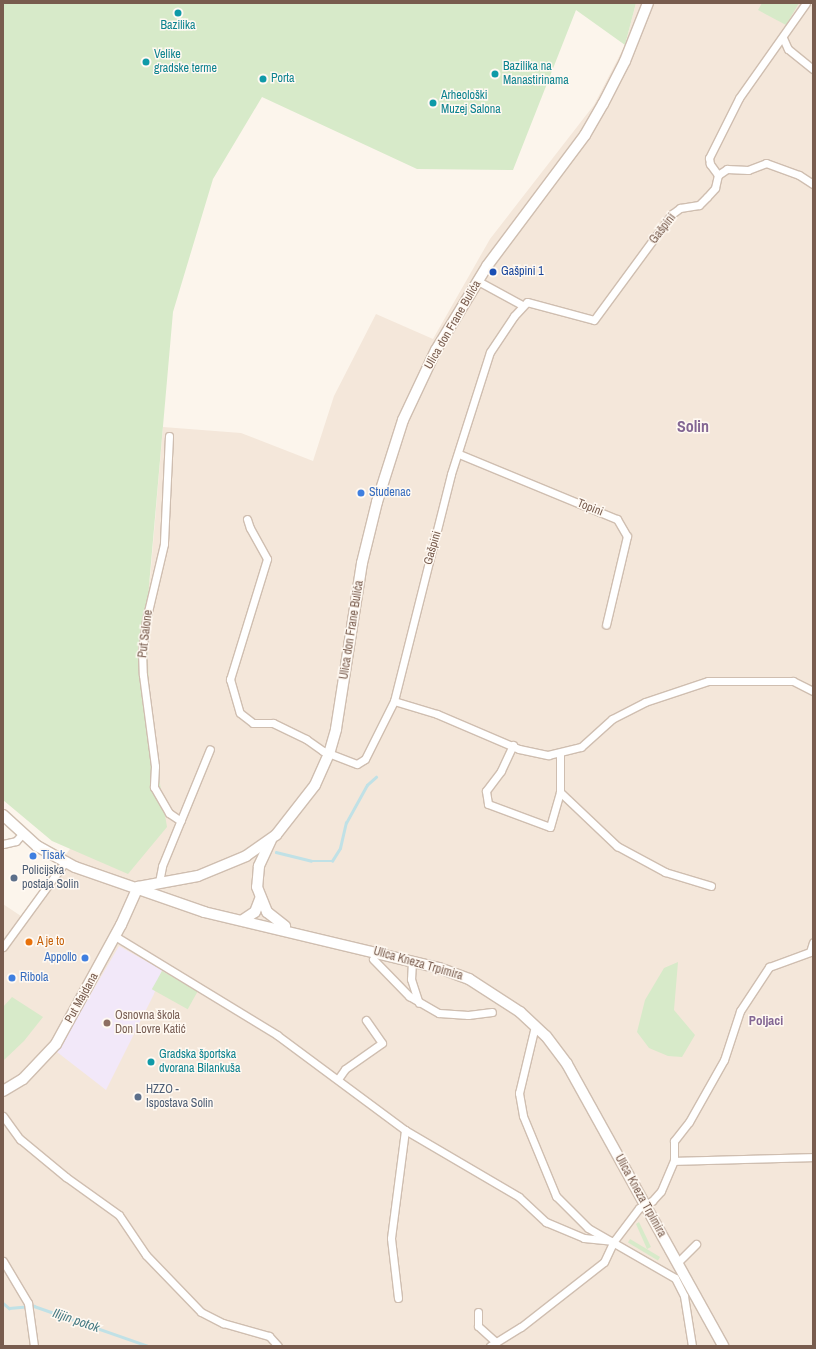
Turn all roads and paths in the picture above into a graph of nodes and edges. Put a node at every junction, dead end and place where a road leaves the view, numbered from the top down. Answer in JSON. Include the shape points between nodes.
{"nodes":[{"id":1,"x":648,"y":3,"type":"edge"},
{"id":2,"x":806,"y":3,"type":"edge"},
{"id":3,"x":783,"y":38,"type":"junction"},
{"id":4,"x":813,"y":69,"type":"edge"},
{"id":5,"x":718,"y":175,"type":"junction"},
{"id":6,"x":813,"y":184,"type":"edge"},
{"id":7,"x":478,"y":281,"type":"junction"},
{"id":8,"x":522,"y":305,"type":"junction"},
{"id":9,"x":169,"y":436,"type":"dead end"},
{"id":10,"x":459,"y":454,"type":"junction"},
{"id":11,"x":247,"y":519,"type":"dead end"},
{"id":12,"x":606,"y":625,"type":"dead end"},
{"id":13,"x":813,"y":691,"type":"edge"},
{"id":14,"x":394,"y":701,"type":"junction"},
{"id":15,"x":513,"y":746,"type":"junction"},
{"id":16,"x":210,"y":749,"type":"dead end"},
{"id":17,"x":560,"y":753,"type":"junction"},
{"id":18,"x":330,"y":754,"type":"junction"},
{"id":19,"x":560,"y":792,"type":"junction"},
{"id":20,"x":3,"y":815,"type":"edge"},
{"id":21,"x":182,"y":822,"type":"junction"},
{"id":22,"x":22,"y":834,"type":"junction"},
{"id":23,"x":273,"y":837,"type":"junction"},
{"id":24,"x":3,"y":844,"type":"edge"},
{"id":25,"x":65,"y":862,"type":"junction"},
{"id":26,"x":159,"y":882,"type":"junction"},
{"id":27,"x":711,"y":886,"type":"dead end"},
{"id":28,"x":138,"y":887,"type":"junction"},
{"id":29,"x":260,"y":899,"type":"junction"},
{"id":30,"x":243,"y":920,"type":"junction"},
{"id":31,"x":294,"y":931,"type":"junction"},
{"id":32,"x":115,"y":936,"type":"junction"},
{"id":33,"x":813,"y":942,"type":"edge"},
{"id":34,"x":3,"y":947,"type":"edge"},
{"id":35,"x":373,"y":959,"type":"dead end"},
{"id":36,"x":412,"y":961,"type":"junction"},
{"id":37,"x":419,"y":1003,"type":"junction"},
{"id":38,"x":492,"y":1012,"type":"dead end"},
{"id":39,"x":366,"y":1020,"type":"dead end"},
{"id":40,"x":535,"y":1026,"type":"junction"},
{"id":41,"x":338,"y":1078,"type":"junction"},
{"id":42,"x":3,"y":1091,"type":"edge"},
{"id":43,"x":3,"y":1116,"type":"edge"},
{"id":44,"x":405,"y":1130,"type":"junction"},
{"id":45,"x":813,"y":1157,"type":"edge"},
{"id":46,"x":674,"y":1161,"type":"junction"},
{"id":47,"x":646,"y":1205,"type":"junction"},
{"id":48,"x":614,"y":1241,"type":"junction"},
{"id":49,"x":696,"y":1244,"type":"dead end"},
{"id":50,"x":3,"y":1261,"type":"edge"},
{"id":51,"x":677,"y":1263,"type":"junction"},
{"id":52,"x":398,"y":1298,"type":"dead end"},
{"id":53,"x":478,"y":1312,"type":"dead end"},
{"id":54,"x":493,"y":1344,"type":"edge"},
{"id":55,"x":34,"y":1346,"type":"edge"},
{"id":56,"x":278,"y":1346,"type":"edge"},
{"id":57,"x":692,"y":1346,"type":"edge"},
{"id":58,"x":723,"y":1346,"type":"edge"}],
"edges":[{"from":1,"to":7,"type":"street","name":"Ulica don Frane Bulića","via":[[625,61],[588,129]]},
{"from":2,"to":3,"type":"street"},
{"from":3,"to":4,"type":"street","via":[[788,49]]},
{"from":3,"to":5,"type":"street","via":[[738,98],[709,158]]},
{"from":5,"to":6,"type":"street","via":[[727,169],[748,170],[766,163]]},
{"from":5,"to":8,"type":"street","name":"Gašpini","via":[[715,188],[699,205],[680,208],[672,214],[594,320],[533,302]]},
{"from":7,"to":8,"type":"street"},
{"from":7,"to":18,"type":"street","name":"Ulica don Frane Bulića","via":[[436,350],[403,420],[377,502],[361,568]]},
{"from":8,"to":10,"type":"street","name":"Gašpini","via":[[490,352],[476,391]]},
{"from":9,"to":21,"type":"street","name":"Put Salone","via":[[164,544],[146,620],[142,651],[155,766],[154,787],[169,813]]},
{"from":10,"to":12,"type":"street","name":"Topini","via":[[617,519],[627,536]]},
{"from":10,"to":14,"type":"street","name":"Gašpini","via":[[451,474]]},
{"from":11,"to":18,"type":"street","via":[[267,559],[230,679],[240,713],[253,723],[273,723]]},
{"from":13,"to":17,"type":"street","via":[[793,681],[708,680],[646,702],[612,719],[581,747]]},
{"from":14,"to":15,"type":"street","via":[[437,714]]},
{"from":14,"to":18,"type":"street","name":"Gašpini","via":[[365,760],[358,764]]},
{"from":15,"to":17,"type":"street","via":[[548,755]]},
{"from":15,"to":19,"type":"street","via":[[501,770],[486,791],[488,804],[550,827]]},
{"from":16,"to":21,"type":"street"},
{"from":17,"to":19,"type":"street"},
{"from":18,"to":23,"type":"street","name":"Ulica don Frane Bulića","via":[[315,785],[293,816]]},
{"from":19,"to":27,"type":"street","via":[[617,846],[665,872]]},
{"from":20,"to":22,"type":"street","name":"Ulica Kneza Trpimira"},
{"from":21,"to":26,"type":"street","via":[[162,866]]},
{"from":22,"to":24,"type":"street","via":[[16,840]]},
{"from":22,"to":25,"type":"street","name":"Ulica Kneza Trpimira"},
{"from":23,"to":26,"type":"street","name":"Ulica don Frane Bulića","via":[[246,856],[209,872]]},
{"from":23,"to":29,"type":"street","name":"Ulica don Frane Bulića","via":[[258,873],[257,887]]},
{"from":25,"to":28,"type":"street","name":"Ulica Kneza Trpimira"},
{"from":25,"to":34,"type":"street"},
{"from":26,"to":28,"type":"street","name":"Ulica don Frane Bulića"},
{"from":28,"to":30,"type":"street","name":"Ulica Kneza Trpimira","via":[[204,912]]},
{"from":28,"to":32,"type":"street","name":"Put Majdana"},
{"from":29,"to":30,"type":"street","via":[[255,912]]},
{"from":29,"to":31,"type":"street","name":"Ulica don Frane Bulića","via":[[272,919]]},
{"from":30,"to":31,"type":"street","name":"Ulica Kneza Trpimira"},
{"from":31,"to":36,"type":"street","name":"Ulica Kneza Trpimira"},
{"from":32,"to":41,"type":"street","via":[[277,1034]]},
{"from":32,"to":42,"type":"street","name":"Put Majdana","via":[[56,1044],[22,1079]]},
{"from":33,"to":46,"type":"street","via":[[810,952],[769,967],[740,1010],[724,1060],[689,1122],[674,1141]]},
{"from":35,"to":37,"type":"street"},
{"from":36,"to":37,"type":"street","via":[[411,979]]},
{"from":36,"to":40,"type":"street","name":"Ulica Kneza Trpimira","via":[[469,979],[497,995]]},
{"from":37,"to":38,"type":"street","via":[[439,1012],[468,1015]]},
{"from":39,"to":41,"type":"street","via":[[382,1043],[345,1069]]},
{"from":40,"to":47,"type":"street","name":"Ulica Kneza Trpimira","via":[[568,1064]]},
{"from":40,"to":48,"type":"street","via":[[519,1093],[523,1116],[556,1196],[588,1228]]},
{"from":41,"to":44,"type":"street"},
{"from":43,"to":56,"type":"street","via":[[20,1139],[118,1215],[146,1255],[201,1312],[223,1323],[269,1336]]},
{"from":44,"to":48,"type":"street","via":[[519,1197],[546,1222],[584,1238]]},
{"from":44,"to":52,"type":"street","via":[[391,1238]]},
{"from":45,"to":46,"type":"street"},
{"from":46,"to":47,"type":"street","via":[[661,1191]]},
{"from":47,"to":48,"type":"street","via":[[639,1208]]},
{"from":47,"to":51,"type":"street","name":"Ulica Kneza Trpimira"},
{"from":48,"to":54,"type":"street","via":[[604,1262],[590,1275],[521,1327]]},
{"from":48,"to":57,"type":"street","via":[[674,1278],[684,1296]]},
{"from":49,"to":51,"type":"street"},
{"from":50,"to":55,"type":"street","via":[[28,1303]]},
{"from":51,"to":58,"type":"street","name":"Ulica Kneza Trpimira"},
{"from":53,"to":54,"type":"street","via":[[478,1326]]}]}
